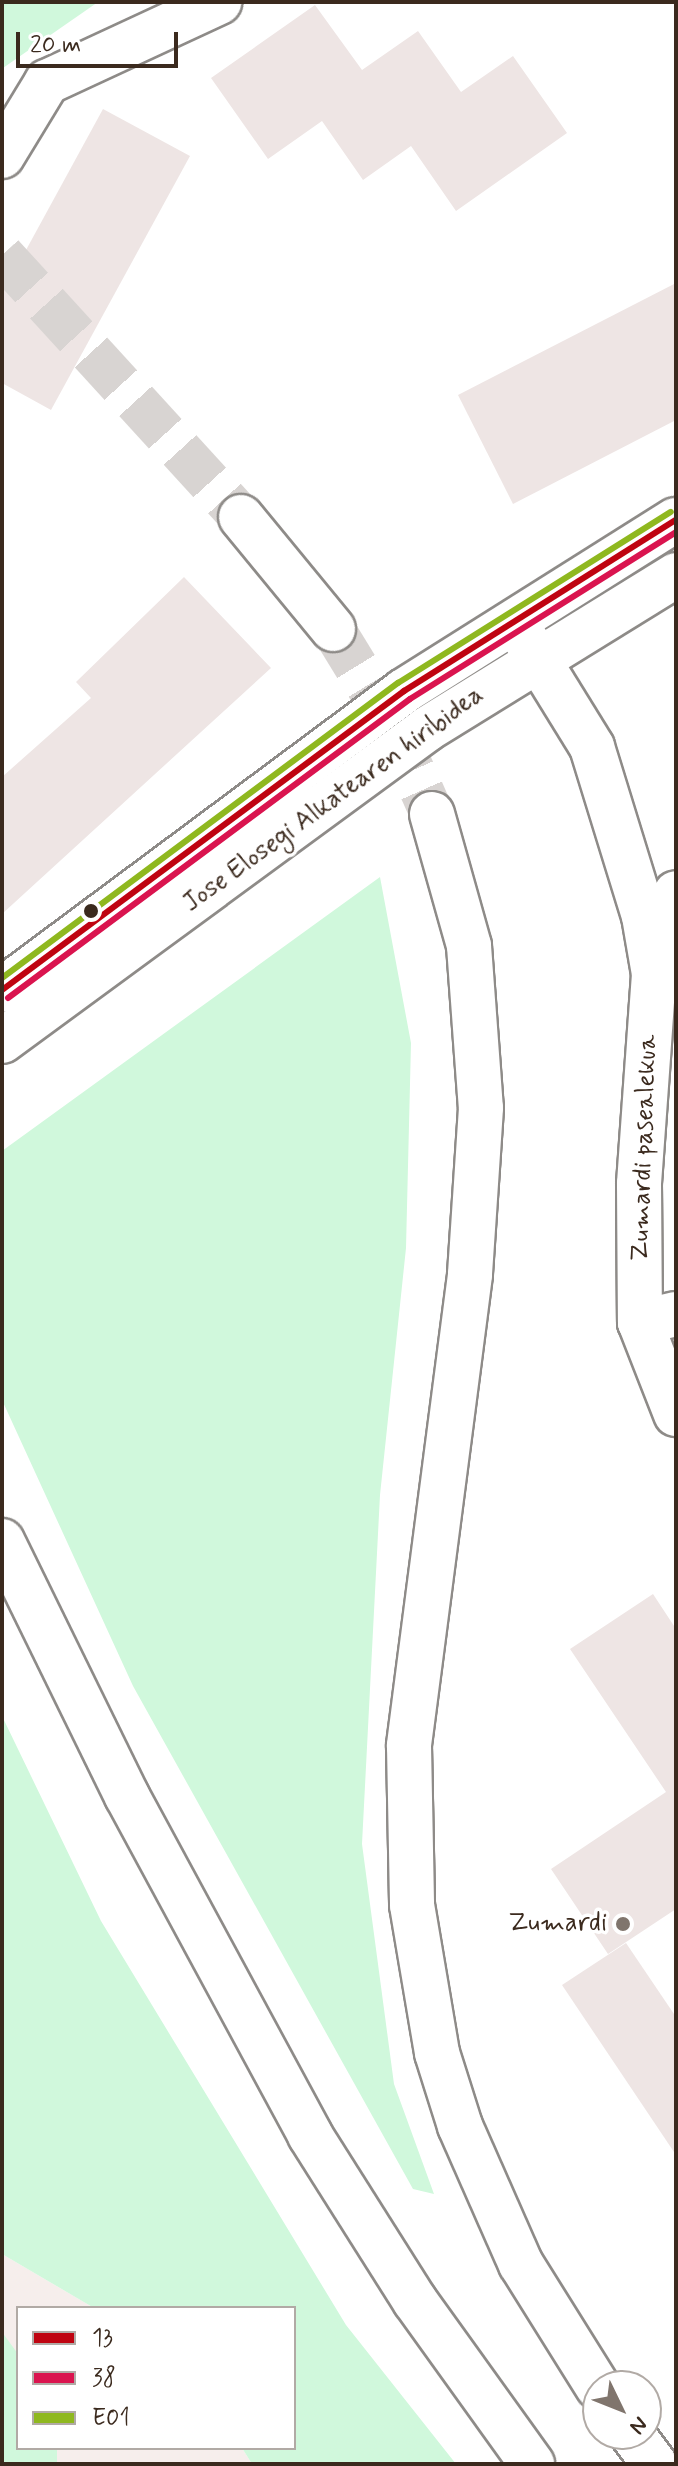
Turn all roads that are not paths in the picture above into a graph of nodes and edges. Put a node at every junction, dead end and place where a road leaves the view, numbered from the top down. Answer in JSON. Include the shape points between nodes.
{"nodes":[{"id":1,"x":219,"y":2,"type":"edge"},
{"id":2,"x":2,"y":156,"type":"edge"},
{"id":3,"x":241,"y":517,"type":"tunnel mouth"},
{"id":4,"x":676,"y":520,"type":"edge"},
{"id":5,"x":676,"y":575,"type":"edge"},
{"id":6,"x":513,"y":618,"type":"junction"},
{"id":7,"x":333,"y":629,"type":"tunnel mouth"},
{"id":8,"x":537,"y":657,"type":"junction"},
{"id":9,"x":432,"y":814,"type":"tunnel mouth"},
{"id":10,"x":676,"y":893,"type":"edge"},
{"id":11,"x":654,"y":974,"type":"junction"},
{"id":12,"x":2,"y":990,"type":"edge"},
{"id":13,"x":2,"y":1041,"type":"edge"},
{"id":14,"x":658,"y":1318,"type":"edge"},
{"id":15,"x":676,"y":1414,"type":"edge"},
{"id":16,"x":2,"y":1541,"type":"edge"},
{"id":17,"x":587,"y":2370,"type":"edge"},
{"id":18,"x":532,"y":2464,"type":"edge"}],
"edges":[{"from":1,"to":2,"type":"main road","via":[[47,82]]},
{"from":3,"to":7,"type":"main road"},
{"from":4,"to":6,"type":"main road","name":"Jose Elosegi Alkatearen hiribidea"},
{"from":5,"to":8,"type":"main road","name":"Jose Elosegi Alkatearen hiribidea"},
{"from":6,"to":8,"type":"main road","name":"Zumardi pasealekua"},
{"from":6,"to":12,"type":"main road","name":"Jose Elosegi Alkatearen hiribidea"},
{"from":8,"to":11,"type":"main road","name":"Zumardi pasealekua","via":[[592,747],[613,802]]},
{"from":8,"to":13,"type":"main road","name":"Jose Elosegi Alkatearen hiribidea","via":[[427,729]]},
{"from":9,"to":17,"type":"main road","via":[[469,946],[481,1108],[470,1275],[409,1746],[412,1905],[434,2039],[460,2126],[521,2264]]},
{"from":10,"to":11,"type":"main road","name":"Zumardi pasealekua"},
{"from":11,"to":14,"type":"main road","name":"Zumardi pasealekua","via":[[639,1184]]},
{"from":14,"to":15,"type":"main road","name":"Zumardi pasealekua"},
{"from":16,"to":18,"type":"main road","via":[[127,1796],[310,2135],[415,2301]]}]}
